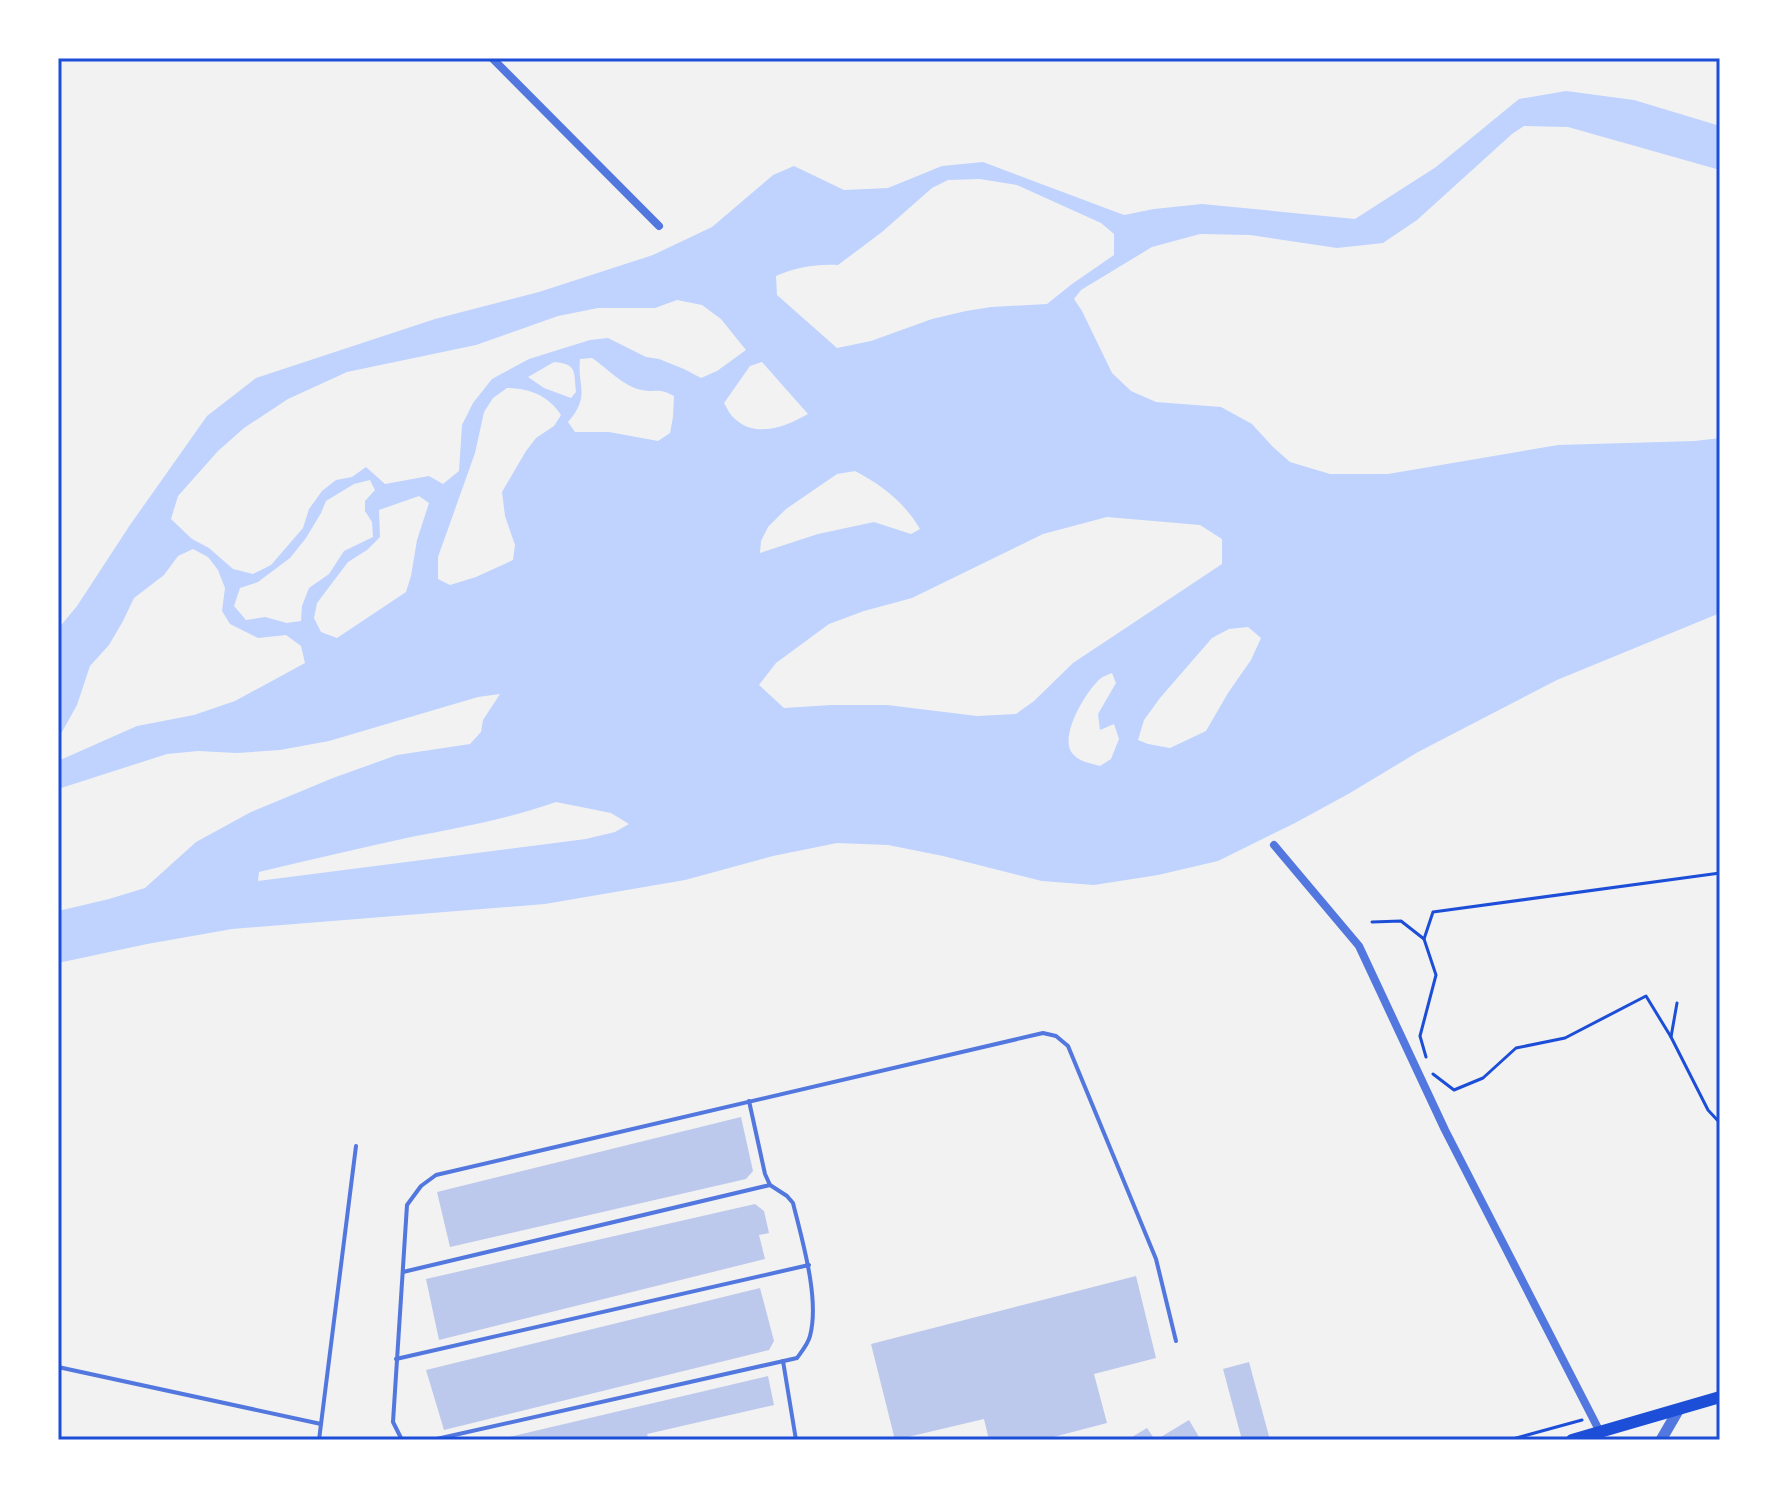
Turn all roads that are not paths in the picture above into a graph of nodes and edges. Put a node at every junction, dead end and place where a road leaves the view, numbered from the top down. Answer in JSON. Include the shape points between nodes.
{"nodes":[{"id":1,"x":492,"y":58,"type":"edge"},
{"id":2,"x":659,"y":226,"type":"dead end"},
{"id":3,"x":1274,"y":845,"type":"dead end"},
{"id":4,"x":749,"y":1101,"type":"junction"},
{"id":5,"x":356,"y":1146,"type":"dead end"},
{"id":6,"x":770,"y":1185,"type":"junction"},
{"id":7,"x":809,"y":1265,"type":"junction"},
{"id":8,"x":403,"y":1272,"type":"junction"},
{"id":9,"x":1176,"y":1341,"type":"dead end"},
{"id":10,"x":396,"y":1359,"type":"junction"},
{"id":11,"x":783,"y":1361,"type":"junction"},
{"id":12,"x":58,"y":1367,"type":"edge"},
{"id":13,"x":1720,"y":1397,"type":"edge"},
{"id":14,"x":1679,"y":1409,"type":"junction"},
{"id":15,"x":321,"y":1424,"type":"junction"},
{"id":16,"x":1600,"y":1432,"type":"junction"},
{"id":17,"x":319,"y":1440,"type":"edge"},
{"id":18,"x":402,"y":1440,"type":"edge"},
{"id":19,"x":432,"y":1440,"type":"edge"},
{"id":20,"x":796,"y":1440,"type":"edge"},
{"id":21,"x":1572,"y":1440,"type":"edge"},
{"id":22,"x":1661,"y":1440,"type":"edge"}],
"edges":[{"from":1,"to":2,"type":"street"},
{"from":3,"to":16,"type":"street","via":[[1359,946],[1445,1130]]},
{"from":4,"to":6,"type":"lane"},
{"from":4,"to":8,"type":"lane","via":[[436,1175],[407,1205]]},
{"from":4,"to":9,"type":"lane","via":[[1043,1033],[1056,1036],[1068,1046],[1156,1259]]},
{"from":5,"to":15,"type":"lane"},
{"from":6,"to":7,"type":"lane","via":[[793,1203]]},
{"from":6,"to":8,"type":"lane"},
{"from":7,"to":10,"type":"lane"},
{"from":7,"to":11,"type":"lane","via":[[810,1340],[797,1358]]},
{"from":8,"to":10,"type":"lane"},
{"from":10,"to":18,"type":"lane","via":[[393,1422]]},
{"from":11,"to":19,"type":"lane"},
{"from":11,"to":20,"type":"lane"},
{"from":12,"to":15,"type":"lane"},
{"from":13,"to":14,"type":"main road"},
{"from":14,"to":16,"type":"main road"},
{"from":14,"to":22,"type":"street"},
{"from":15,"to":17,"type":"lane"},
{"from":16,"to":21,"type":"main road"}]}
